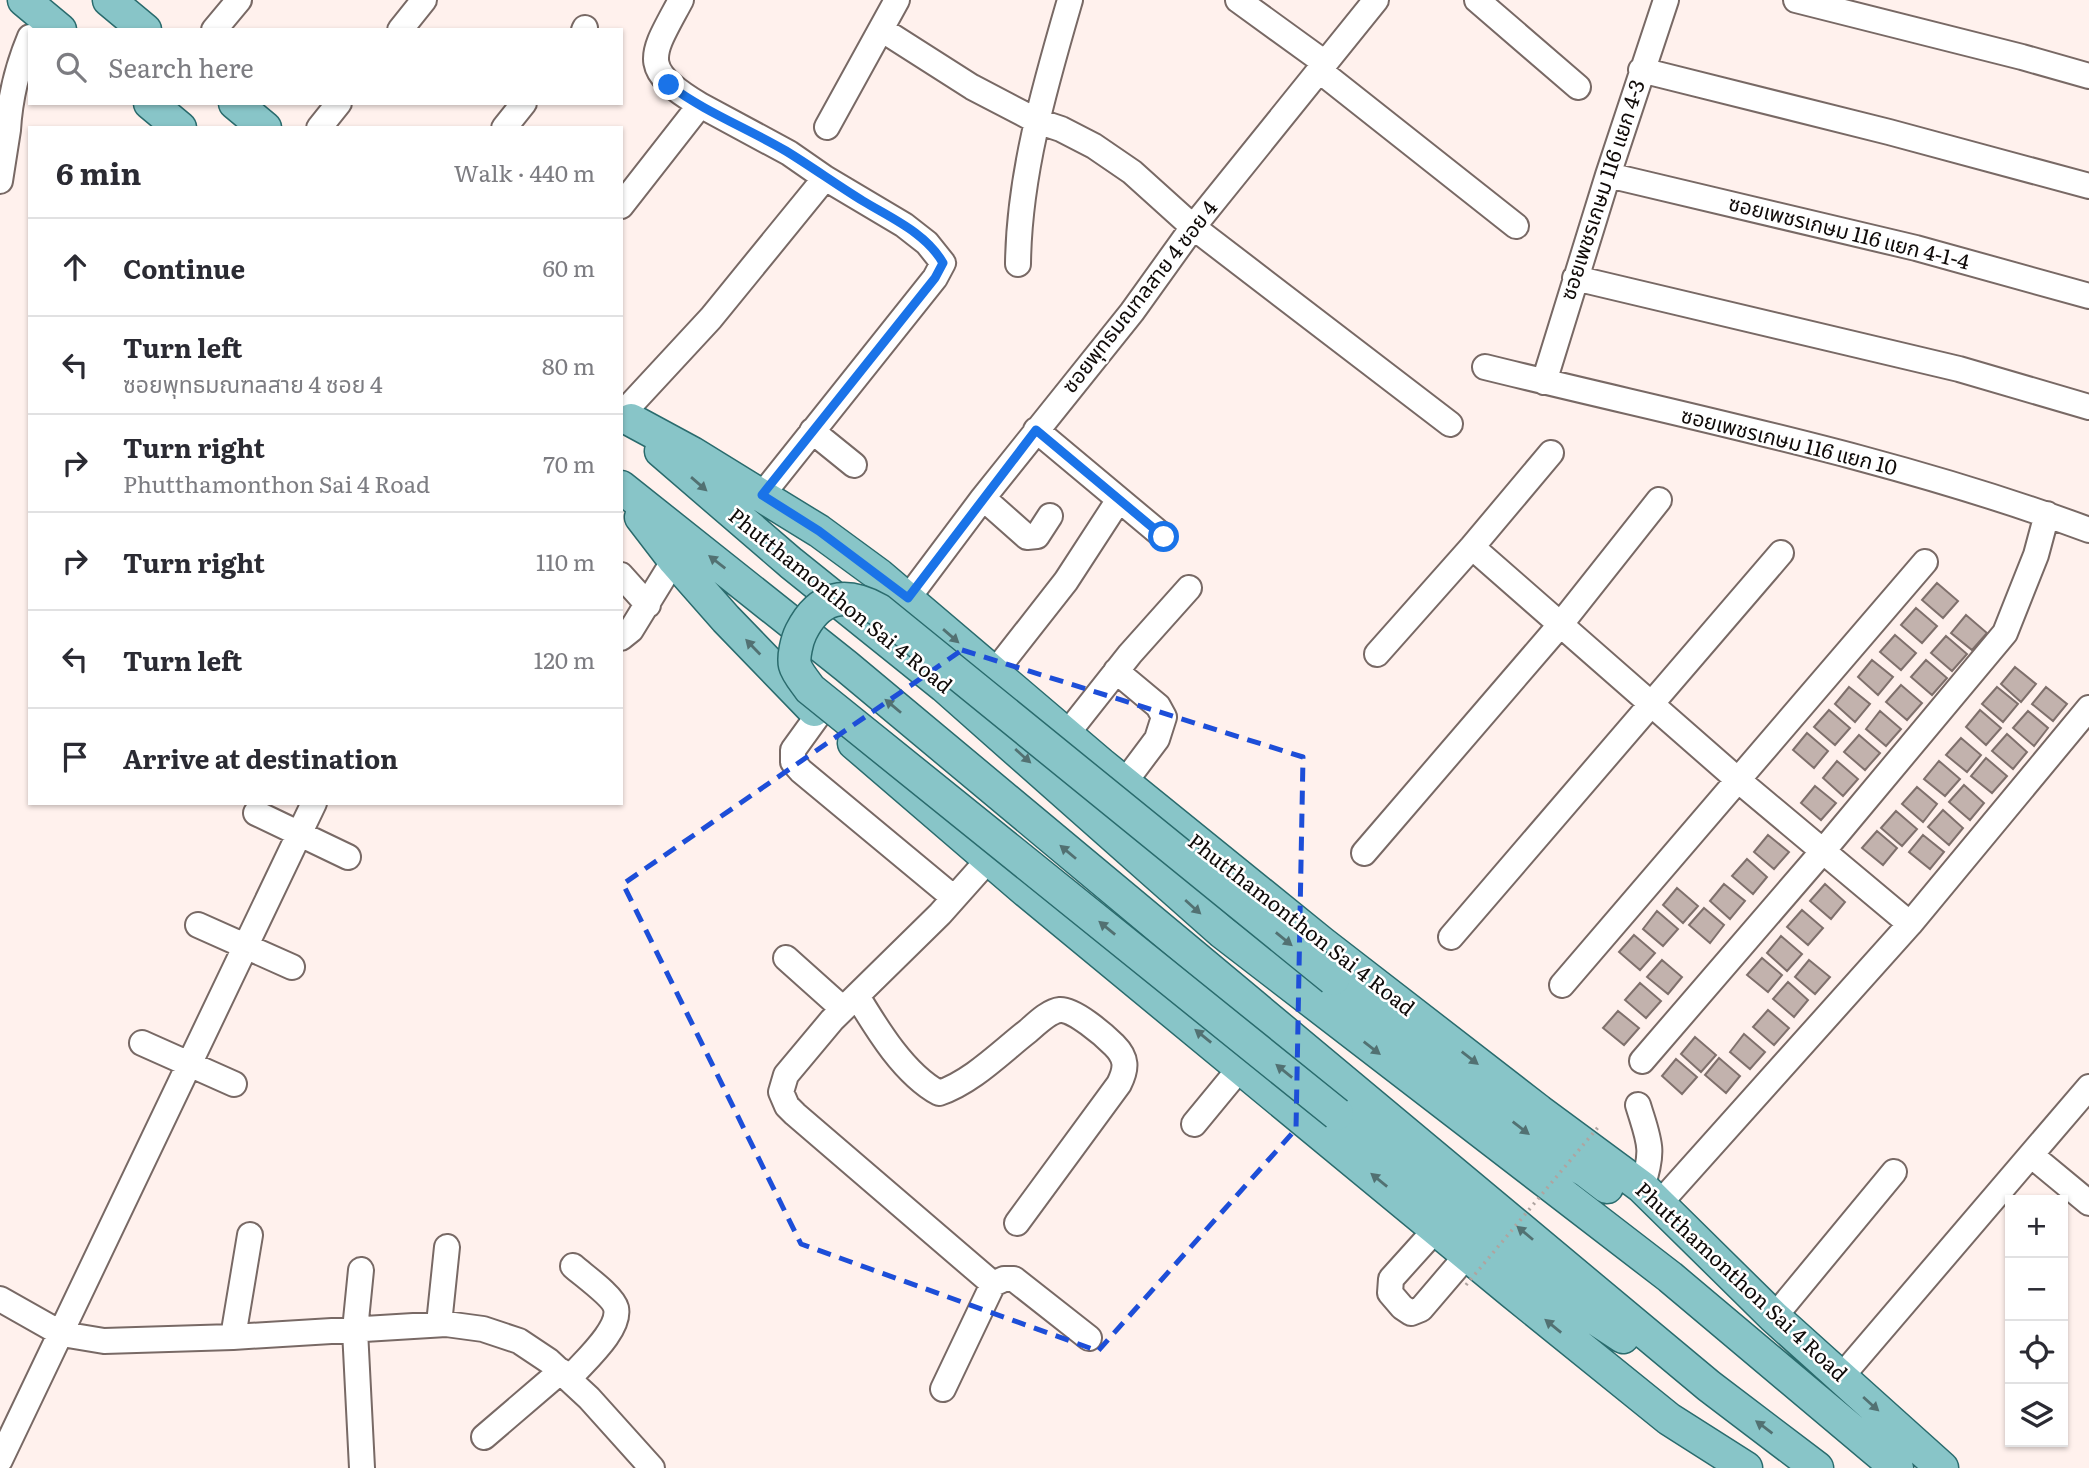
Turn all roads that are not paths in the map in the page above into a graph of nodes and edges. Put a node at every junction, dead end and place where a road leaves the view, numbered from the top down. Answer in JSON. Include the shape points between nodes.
{"nodes":[{"id":1,"x":109,"y":0,"type":"edge"},
{"id":2,"x":239,"y":0,"type":"edge"},
{"id":3,"x":424,"y":0,"type":"edge"},
{"id":4,"x":681,"y":0,"type":"edge"},
{"id":5,"x":897,"y":0,"type":"edge"},
{"id":6,"x":1070,"y":0,"type":"edge"},
{"id":7,"x":1238,"y":0,"type":"edge"},
{"id":8,"x":1376,"y":0,"type":"edge"},
{"id":9,"x":1477,"y":0,"type":"edge"},
{"id":10,"x":1666,"y":0,"type":"edge"},
{"id":11,"x":1796,"y":0,"type":"edge"},
{"id":12,"x":143,"y":28,"type":"edge"},
{"id":13,"x":216,"y":28,"type":"edge"},
{"id":14,"x":402,"y":28,"type":"edge"},
{"id":15,"x":881,"y":29,"type":"junction"},
{"id":16,"x":28,"y":35,"type":"edge"},
{"id":17,"x":9,"y":62,"type":"edge"},
{"id":18,"x":1322,"y":67,"type":"junction"},
{"id":19,"x":1641,"y":70,"type":"junction"},
{"id":20,"x":2089,"y":76,"type":"edge"},
{"id":21,"x":1578,"y":87,"type":"dead end"},
{"id":22,"x":152,"y":105,"type":"edge"},
{"id":23,"x":236,"y":105,"type":"edge"},
{"id":24,"x":337,"y":105,"type":"edge"},
{"id":25,"x":522,"y":105,"type":"edge"},
{"id":26,"x":700,"y":105,"type":"junction"},
{"id":27,"x":1037,"y":121,"type":"junction"},
{"id":28,"x":178,"y":126,"type":"edge"},
{"id":29,"x":263,"y":126,"type":"edge"},
{"id":30,"x":321,"y":126,"type":"edge"},
{"id":31,"x":506,"y":126,"type":"edge"},
{"id":32,"x":827,"y":127,"type":"dead end"},
{"id":33,"x":4,"y":130,"type":"edge"},
{"id":34,"x":1608,"y":175,"type":"junction"},
{"id":35,"x":825,"y":178,"type":"junction"},
{"id":36,"x":0,"y":181,"type":"edge"},
{"id":37,"x":2089,"y":186,"type":"edge"},
{"id":38,"x":623,"y":203,"type":"edge"},
{"id":39,"x":1516,"y":226,"type":"dead end"},
{"id":40,"x":1194,"y":227,"type":"junction"},
{"id":41,"x":1018,"y":264,"type":"dead end"},
{"id":42,"x":1575,"y":278,"type":"junction"},
{"id":43,"x":2089,"y":296,"type":"edge"},
{"id":44,"x":1485,"y":367,"type":"dead end"},
{"id":45,"x":1544,"y":382,"type":"junction"},
{"id":46,"x":2089,"y":407,"type":"edge"},
{"id":47,"x":625,"y":415,"type":"edge"},
{"id":48,"x":1450,"y":424,"type":"dead end"},
{"id":49,"x":1036,"y":430,"type":"junction"},
{"id":50,"x":812,"y":431,"type":"junction"},
{"id":51,"x":1551,"y":453,"type":"dead end"},
{"id":52,"x":854,"y":465,"type":"dead end"},
{"id":53,"x":623,"y":492,"type":"edge"},
{"id":54,"x":623,"y":493,"type":"edge"},
{"id":55,"x":762,"y":495,"type":"junction"},
{"id":56,"x":983,"y":498,"type":"junction"},
{"id":57,"x":1659,"y":500,"type":"dead end"},
{"id":58,"x":1118,"y":501,"type":"junction"},
{"id":59,"x":2047,"y":514,"type":"junction"},
{"id":60,"x":1050,"y":516,"type":"dead end"},
{"id":61,"x":2089,"y":530,"type":"edge"},
{"id":62,"x":1164,"y":537,"type":"dead end"},
{"id":63,"x":1472,"y":547,"type":"junction"},
{"id":64,"x":1782,"y":553,"type":"dead end"},
{"id":65,"x":674,"y":561,"type":"junction"},
{"id":66,"x":1925,"y":562,"type":"dead end"},
{"id":67,"x":623,"y":577,"type":"edge"},
{"id":68,"x":1189,"y":588,"type":"dead end"},
{"id":69,"x":908,"y":598,"type":"junction"},
{"id":70,"x":648,"y":605,"type":"junction"},
{"id":71,"x":1560,"y":625,"type":"junction"},
{"id":72,"x":623,"y":636,"type":"edge"},
{"id":73,"x":1377,"y":654,"type":"dead end"},
{"id":74,"x":1116,"y":671,"type":"junction"},
{"id":75,"x":993,"y":673,"type":"junction"},
{"id":76,"x":1650,"y":704,"type":"junction"},
{"id":77,"x":2089,"y":708,"type":"edge"},
{"id":78,"x":819,"y":715,"type":"junction"},
{"id":79,"x":1066,"y":735,"type":"junction"},
{"id":80,"x":1738,"y":780,"type":"junction"},
{"id":81,"x":1124,"y":783,"type":"junction"},
{"id":82,"x":313,"y":805,"type":"edge"},
{"id":83,"x":256,"y":813,"type":"dead end"},
{"id":84,"x":299,"y":834,"type":"junction"},
{"id":85,"x":1823,"y":851,"type":"junction"},
{"id":86,"x":1364,"y":853,"type":"dead end"},
{"id":87,"x":348,"y":857,"type":"dead end"},
{"id":88,"x":989,"y":859,"type":"junction"},
{"id":89,"x":954,"y":898,"type":"junction"},
{"id":90,"x":1910,"y":924,"type":"junction"},
{"id":91,"x":198,"y":925,"type":"dead end"},
{"id":92,"x":1451,"y":937,"type":"dead end"},
{"id":93,"x":246,"y":946,"type":"junction"},
{"id":94,"x":786,"y":958,"type":"dead end"},
{"id":95,"x":292,"y":967,"type":"dead end"},
{"id":96,"x":1562,"y":985,"type":"dead end"},
{"id":97,"x":850,"y":1002,"type":"junction"},
{"id":98,"x":142,"y":1043,"type":"dead end"},
{"id":99,"x":1642,"y":1061,"type":"dead end"},
{"id":100,"x":190,"y":1065,"type":"junction"},
{"id":101,"x":1241,"y":1067,"type":"junction"},
{"id":102,"x":234,"y":1084,"type":"dead end"},
{"id":103,"x":2089,"y":1087,"type":"edge"},
{"id":104,"x":1638,"y":1105,"type":"dead end"},
{"id":105,"x":1194,"y":1124,"type":"dead end"},
{"id":106,"x":1547,"y":1148,"type":"junction"},
{"id":107,"x":2031,"y":1155,"type":"junction"},
{"id":108,"x":1894,"y":1171,"type":"dead end"},
{"id":109,"x":1651,"y":1195,"type":"junction"},
{"id":110,"x":2089,"y":1203,"type":"edge"},
{"id":111,"x":1017,"y":1223,"type":"dead end"},
{"id":112,"x":1437,"y":1228,"type":"junction"},
{"id":113,"x":250,"y":1235,"type":"dead end"},
{"id":114,"x":447,"y":1247,"type":"dead end"},
{"id":115,"x":1468,"y":1254,"type":"junction"},
{"id":116,"x":573,"y":1266,"type":"dead end"},
{"id":117,"x":360,"y":1270,"type":"dead end"},
{"id":118,"x":1670,"y":1277,"type":"junction"},
{"id":119,"x":993,"y":1284,"type":"junction"},
{"id":120,"x":1550,"y":1289,"type":"junction"},
{"id":121,"x":1749,"y":1291,"type":"junction"},
{"id":122,"x":0,"y":1299,"type":"edge"},
{"id":123,"x":1774,"y":1317,"type":"junction"},
{"id":124,"x":439,"y":1324,"type":"junction"},
{"id":125,"x":355,"y":1330,"type":"junction"},
{"id":126,"x":62,"y":1334,"type":"junction"},
{"id":127,"x":233,"y":1337,"type":"junction"},
{"id":128,"x":1089,"y":1338,"type":"dead end"},
{"id":129,"x":565,"y":1375,"type":"junction"},
{"id":130,"x":1841,"y":1377,"type":"junction"},
{"id":131,"x":1709,"y":1386,"type":"junction"},
{"id":132,"x":943,"y":1389,"type":"dead end"},
{"id":133,"x":484,"y":1437,"type":"dead end"},
{"id":134,"x":0,"y":1460,"type":"edge"},
{"id":135,"x":362,"y":1468,"type":"edge"},
{"id":136,"x":652,"y":1468,"type":"edge"},
{"id":137,"x":1746,"y":1468,"type":"edge"},
{"id":138,"x":1818,"y":1468,"type":"edge"},
{"id":139,"x":1896,"y":1468,"type":"edge"},
{"id":140,"x":1942,"y":1468,"type":"edge"}],
"edges":[{"from":1,"to":12,"type":"main road"},
{"from":2,"to":13,"type":"street"},
{"from":3,"to":14,"type":"street"},
{"from":4,"to":26,"type":"street","via":[[656,48],[655,64],[669,85]]},
{"from":5,"to":15,"type":"street"},
{"from":6,"to":27,"type":"street"},
{"from":7,"to":18,"type":"street"},
{"from":8,"to":18,"type":"street","name":"ซอยพุทธมณฑลสาย 4 ซอย 4"},
{"from":9,"to":21,"type":"street"},
{"from":10,"to":19,"type":"street","name":"ซอยเพชรเกษม 116 แยก 4-3"},
{"from":11,"to":20,"type":"street"},
{"from":15,"to":27,"type":"street","via":[[972,87]]},
{"from":15,"to":32,"type":"street"},
{"from":16,"to":17,"type":"street"},
{"from":17,"to":33,"type":"street"},
{"from":18,"to":39,"type":"street"},
{"from":18,"to":40,"type":"street","name":"ซอยพุทธมณฑลสาย 4 ซอย 4"},
{"from":19,"to":34,"type":"street","name":"ซอยเพชรเกษม 116 แยก 4-3"},
{"from":19,"to":37,"type":"street"},
{"from":22,"to":28,"type":"main road"},
{"from":23,"to":29,"type":"main road"},
{"from":24,"to":30,"type":"street"},
{"from":25,"to":31,"type":"street"},
{"from":26,"to":35,"type":"street"},
{"from":26,"to":38,"type":"street"},
{"from":27,"to":40,"type":"street","via":[[1094,146],[1132,172]]},
{"from":27,"to":41,"type":"street","via":[[1018,228]]},
{"from":33,"to":36,"type":"street"},
{"from":34,"to":42,"type":"street","name":"ซอยเพชรเกษม 116 แยก 4-3"},
{"from":34,"to":43,"type":"street","name":"ซอยเพชรเกษม 116 แยก 4-1-4","via":[[1916,248]]},
{"from":35,"to":47,"type":"street"},
{"from":35,"to":50,"type":"street","via":[[904,225],[943,263]]},
{"from":40,"to":48,"type":"street"},
{"from":40,"to":49,"type":"street","name":"ซอยพุทธมณฑลสาย 4 ซอย 4"},
{"from":42,"to":45,"type":"street","name":"ซอยเพชรเกษม 116 แยก 4-3"},
{"from":42,"to":46,"type":"street","via":[[1959,369]]},
{"from":44,"to":45,"type":"street","name":"ซอยเพชรเกษม 116 แยก 10"},
{"from":45,"to":59,"type":"street","name":"ซอยเพชรเกษม 116 แยก 10","via":[[1838,452]]},
{"from":47,"to":55,"type":"main road","name":"Phutthamonthon Sai 4 Road"},
{"from":47,"to":118,"type":"main road","name":"Phutthamonthon Sai 4 Road","one_way":true,"via":[[712,496],[944,686],[1222,932]]},
{"from":49,"to":56,"type":"street","name":"ซอยพุทธมณฑลสาย 4 ซอย 4"},
{"from":49,"to":58,"type":"street"},
{"from":50,"to":52,"type":"street"},
{"from":50,"to":55,"type":"street"},
{"from":51,"to":63,"type":"street"},
{"from":131,"to":53,"type":"main road","one_way":true,"via":[[846,666]]},
{"from":54,"to":65,"type":"main road"},
{"from":55,"to":69,"type":"main road","name":"Phutthamonthon Sai 4 Road"},
{"from":56,"to":60,"type":"street","via":[[1027,537],[1037,536]]},
{"from":56,"to":69,"type":"street","name":"ซอยพุทธมณฑลสาย 4 ซอย 4"},
{"from":57,"to":71,"type":"street"},
{"from":58,"to":62,"type":"street"},
{"from":58,"to":75,"type":"street","via":[[1066,581]]},
{"from":59,"to":61,"type":"street","name":"ซอยเพชรเกษม 116 แยก 10"},
{"from":59,"to":85,"type":"street","via":[[2005,633]]},
{"from":63,"to":71,"type":"street"},
{"from":63,"to":73,"type":"street"},
{"from":64,"to":76,"type":"street"},
{"from":65,"to":70,"type":"street"},
{"from":78,"to":65,"type":"main road","one_way":true},
{"from":66,"to":80,"type":"street"},
{"from":67,"to":70,"type":"street"},
{"from":68,"to":74,"type":"street"},
{"from":69,"to":75,"type":"main road","name":"Phutthamonthon Sai 4 Road","one_way":true},
{"from":70,"to":72,"type":"street"},
{"from":71,"to":76,"type":"street"},
{"from":71,"to":86,"type":"street"},
{"from":74,"to":79,"type":"street"},
{"from":74,"to":81,"type":"street","via":[[1158,706],[1164,717],[1157,739]]},
{"from":75,"to":79,"type":"main road","name":"Phutthamonthon Sai 4 Road"},
{"from":76,"to":80,"type":"street"},
{"from":76,"to":92,"type":"street"},
{"from":77,"to":90,"type":"street"},
{"from":78,"to":88,"type":"main road"},
{"from":78,"to":89,"type":"street","via":[[793,750],[793,762]]},
{"from":79,"to":81,"type":"main road","name":"Phutthamonthon Sai 4 Road"},
{"from":80,"to":85,"type":"street"},
{"from":80,"to":96,"type":"street"},
{"from":81,"to":109,"type":"main road","name":"Phutthamonthon Sai 4 Road","one_way":true,"via":[[1322,943]]},
{"from":82,"to":84,"type":"street"},
{"from":83,"to":84,"type":"street"},
{"from":84,"to":87,"type":"street"},
{"from":84,"to":93,"type":"street"},
{"from":85,"to":90,"type":"street"},
{"from":85,"to":99,"type":"street"},
{"from":88,"to":89,"type":"street"},
{"from":101,"to":88,"type":"main road","one_way":true},
{"from":89,"to":97,"type":"street"},
{"from":90,"to":109,"type":"street"},
{"from":91,"to":93,"type":"street"},
{"from":93,"to":95,"type":"street"},
{"from":93,"to":100,"type":"street"},
{"from":94,"to":97,"type":"street"},
{"from":97,"to":111,"type":"street","via":[[925,1085],[939,1093],[951,1089],[1059,1010],[1073,1013],[1125,1058],[1119,1084]]},
{"from":97,"to":119,"type":"street","via":[[786,1075],[781,1092],[787,1105]]},
{"from":98,"to":100,"type":"street"},
{"from":100,"to":102,"type":"street"},
{"from":100,"to":126,"type":"street"},
{"from":101,"to":105,"type":"street"},
{"from":112,"to":101,"type":"main road","one_way":true},
{"from":103,"to":107,"type":"street"},
{"from":104,"to":109,"type":"street","via":[[1651,1146]]},
{"from":106,"to":118,"type":"main road"},
{"from":120,"to":106,"type":"main road","one_way":true,"bridge":true,"via":[[810,689],[795,666],[798,639],[806,622],[826,602],[843,599],[860,600],[879,610]]},
{"from":106,"to":121,"type":"main road","via":[[1586,1171]]},
{"from":107,"to":110,"type":"street"},
{"from":107,"to":130,"type":"street"},
{"from":108,"to":123,"type":"street"},
{"from":109,"to":121,"type":"main road","name":"Phutthamonthon Sai 4 Road"},
{"from":112,"to":115,"type":"main road"},
{"from":112,"to":115,"type":"street","via":[[1391,1279],[1390,1293],[1402,1307],[1411,1313],[1421,1310]]},
{"from":113,"to":127,"type":"street"},
{"from":114,"to":124,"type":"street"},
{"from":137,"to":115,"type":"main road","one_way":true,"via":[[1669,1419]]},
{"from":116,"to":129,"type":"street","via":[[616,1308],[607,1337]]},
{"from":117,"to":125,"type":"street"},
{"from":118,"to":139,"type":"main road","name":"Phutthamonthon Sai 4 Road"},
{"from":119,"to":128,"type":"street","via":[[1014,1279]]},
{"from":119,"to":132,"type":"street"},
{"from":120,"to":131,"type":"main road"},
{"from":120,"to":137,"type":"main road"},
{"from":121,"to":123,"type":"main road","name":"Phutthamonthon Sai 4 Road"},
{"from":122,"to":126,"type":"street"},
{"from":123,"to":130,"type":"main road","name":"Phutthamonthon Sai 4 Road"},
{"from":124,"to":125,"type":"street"},
{"from":124,"to":129,"type":"street","via":[[483,1329],[519,1341]]},
{"from":125,"to":127,"type":"street"},
{"from":125,"to":135,"type":"street"},
{"from":126,"to":127,"type":"street","via":[[104,1341]]},
{"from":126,"to":134,"type":"street"},
{"from":129,"to":133,"type":"street"},
{"from":129,"to":136,"type":"street"},
{"from":130,"to":140,"type":"main road","name":"Phutthamonthon Sai 4 Road","one_way":true},
{"from":138,"to":131,"type":"main road","one_way":true}]}
